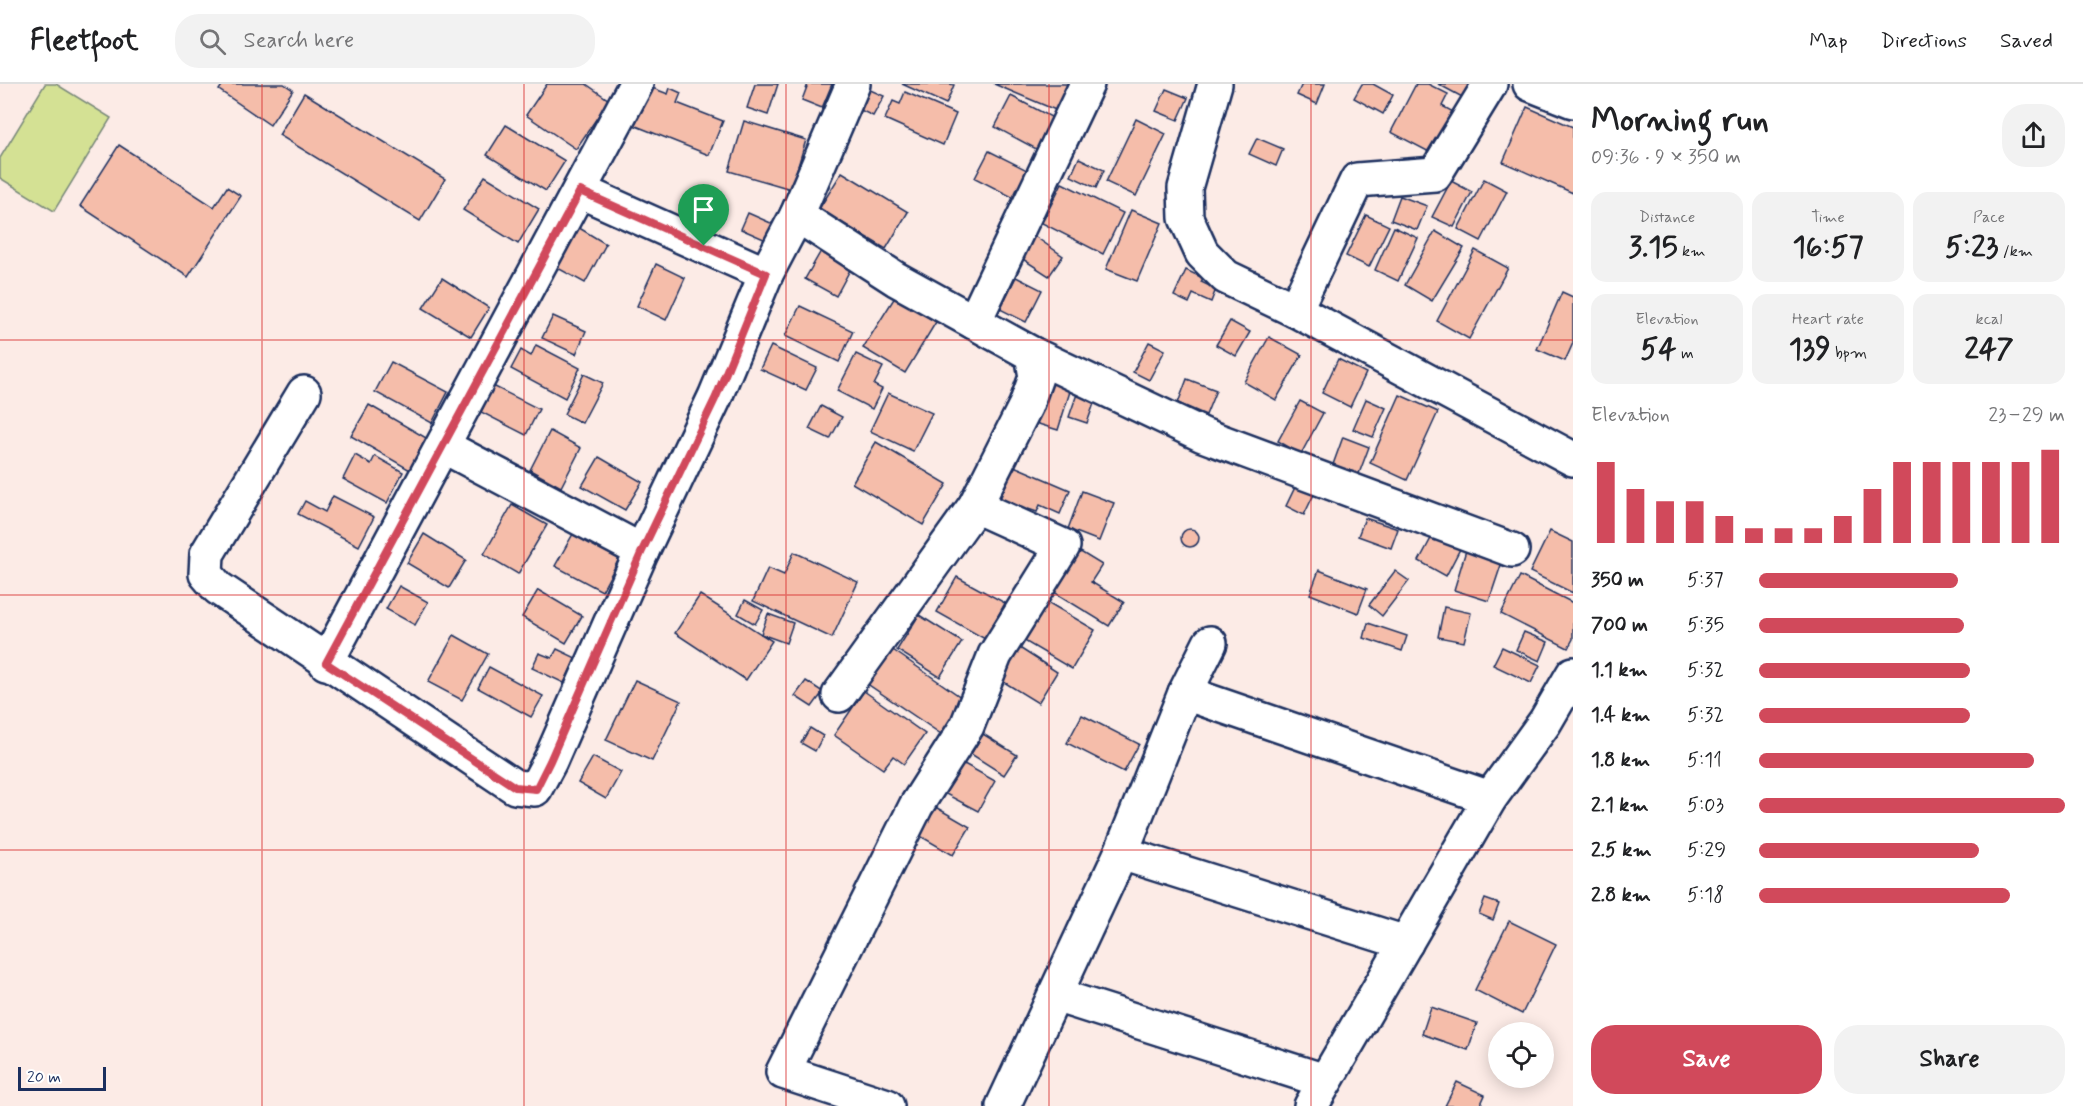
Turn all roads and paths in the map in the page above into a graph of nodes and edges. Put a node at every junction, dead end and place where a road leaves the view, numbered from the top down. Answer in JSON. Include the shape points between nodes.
{"nodes":[{"id":1,"x":636,"y":84,"type":"edge"},
{"id":2,"x":853,"y":84,"type":"edge"},
{"id":3,"x":1087,"y":84,"type":"edge"},
{"id":4,"x":1215,"y":84,"type":"edge"},
{"id":5,"x":1490,"y":84,"type":"edge"},
{"id":6,"x":1530,"y":84,"type":"edge"},
{"id":7,"x":1573,"y":101,"type":"edge"},
{"id":8,"x":580,"y":191,"type":"junction"},
{"id":9,"x":797,"y":215,"type":"junction"},
{"id":10,"x":766,"y":274,"type":"junction"},
{"id":11,"x":1295,"y":310,"type":"junction"},
{"id":12,"x":974,"y":322,"type":"junction"},
{"id":13,"x":1032,"y":354,"type":"junction"},
{"id":14,"x":304,"y":393,"type":"dead end"},
{"id":15,"x":443,"y":446,"type":"junction"},
{"id":16,"x":1573,"y":459,"type":"edge"},
{"id":17,"x":975,"y":506,"type":"junction"},
{"id":18,"x":1512,"y":550,"type":"dead end"},
{"id":19,"x":642,"y":551,"type":"junction"},
{"id":20,"x":1210,"y":643,"type":"dead end"},
{"id":21,"x":326,"y":663,"type":"junction"},
{"id":22,"x":1573,"y":674,"type":"edge"},
{"id":23,"x":1185,"y":693,"type":"junction"},
{"id":24,"x":839,"y":695,"type":"dead end"},
{"id":25,"x":1490,"y":798,"type":"junction"},
{"id":26,"x":1121,"y":853,"type":"junction"},
{"id":27,"x":1406,"y":943,"type":"junction"},
{"id":28,"x":1055,"y":995,"type":"junction"},
{"id":29,"x":1318,"y":1094,"type":"edge"},
{"id":30,"x":887,"y":1106,"type":"edge"},
{"id":31,"x":1003,"y":1106,"type":"edge"}],
"edges":[{"from":1,"to":8,"type":"street"},
{"from":2,"to":9,"type":"street"},
{"from":3,"to":12,"type":"street"},
{"from":4,"to":11,"type":"street","via":[[1185,188],[1186,218],[1202,253],[1226,278]]},
{"from":5,"to":11,"type":"street","via":[[1435,174],[1357,180]]},
{"from":6,"to":7,"type":"street"},
{"from":8,"to":10,"type":"street"},
{"from":8,"to":15,"type":"street"},
{"from":9,"to":10,"type":"street"},
{"from":9,"to":12,"type":"street","via":[[896,279]]},
{"from":10,"to":19,"type":"street","via":[[716,397]]},
{"from":11,"to":16,"type":"street"},
{"from":12,"to":13,"type":"street"},
{"from":13,"to":17,"type":"street","via":[[1036,376],[1026,405]]},
{"from":13,"to":18,"type":"street","via":[[1203,435]]},
{"from":14,"to":21,"type":"street","via":[[207,554],[206,574],[218,588]]},
{"from":15,"to":19,"type":"street"},
{"from":15,"to":21,"type":"street"},
{"from":17,"to":24,"type":"street"},
{"from":17,"to":30,"type":"street","via":[[1063,546],[995,656],[967,726],[916,806],[783,1072]]},
{"from":19,"to":21,"type":"street","via":[[536,789],[515,787]]},
{"from":20,"to":23,"type":"street"},
{"from":22,"to":25,"type":"street","via":[[1545,722]]},
{"from":23,"to":25,"type":"street"},
{"from":23,"to":26,"type":"street"},
{"from":25,"to":27,"type":"street"},
{"from":26,"to":27,"type":"street"},
{"from":26,"to":28,"type":"street"},
{"from":27,"to":29,"type":"street"},
{"from":28,"to":29,"type":"street"},
{"from":28,"to":31,"type":"street"}]}
